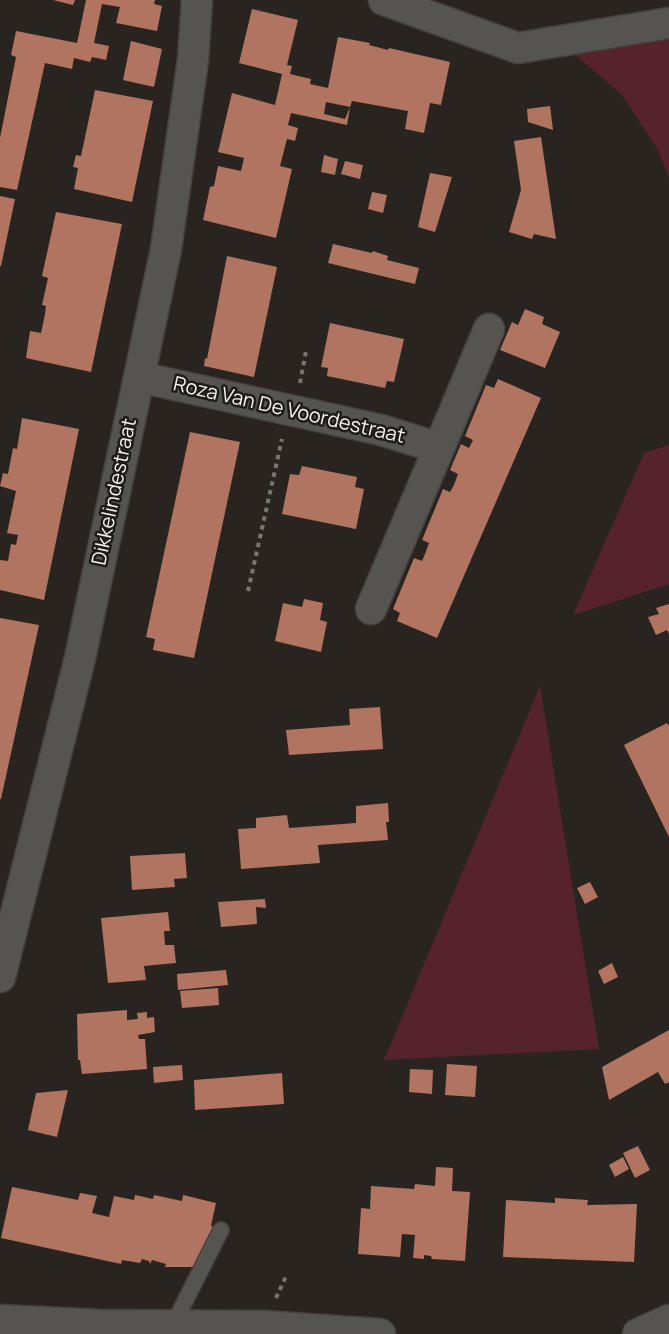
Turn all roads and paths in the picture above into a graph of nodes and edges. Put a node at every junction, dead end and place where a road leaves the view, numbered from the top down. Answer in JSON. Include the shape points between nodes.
{"nodes":[{"id":1,"x":197,"y":0,"type":"edge"},
{"id":2,"x":384,"y":0,"type":"edge"},
{"id":3,"x":669,"y":23,"type":"edge"},
{"id":4,"x":489,"y":329,"type":"dead end"},
{"id":5,"x":139,"y":377,"type":"junction"},
{"id":6,"x":289,"y":410,"type":"junction"},
{"id":7,"x":439,"y":448,"type":"junction"},
{"id":8,"x":248,"y":591,"type":"dead end"},
{"id":9,"x":371,"y":609,"type":"dead end"},
{"id":10,"x":0,"y":977,"type":"edge"},
{"id":11,"x":221,"y":1230,"type":"dead end"},
{"id":12,"x":0,"y":1320,"type":"edge"},
{"id":13,"x":669,"y":1320,"type":"edge"},
{"id":14,"x":173,"y":1325,"type":"junction"},
{"id":15,"x":380,"y":1334,"type":"edge"},
{"id":16,"x":639,"y":1334,"type":"edge"}],
"edges":[{"from":1,"to":5,"type":"street","name":"Dikkelindestraat","via":[[193,60],[166,249]]},
{"from":2,"to":3,"type":"street","via":[[518,48]]},
{"from":4,"to":7,"type":"street"},
{"from":5,"to":6,"type":"street","name":"Roza Van De Voordestraat"},
{"from":5,"to":10,"type":"street","name":"Dikkelindestraat","via":[[80,658]]},
{"from":6,"to":7,"type":"street","name":"Roza Van De Voordestraat","via":[[381,430]]},
{"from":6,"to":8,"type":"path"},
{"from":7,"to":9,"type":"street"},
{"from":11,"to":14,"type":"lane"},
{"from":12,"to":14,"type":"street"},
{"from":13,"to":16,"type":"street"},
{"from":14,"to":15,"type":"street"}]}
